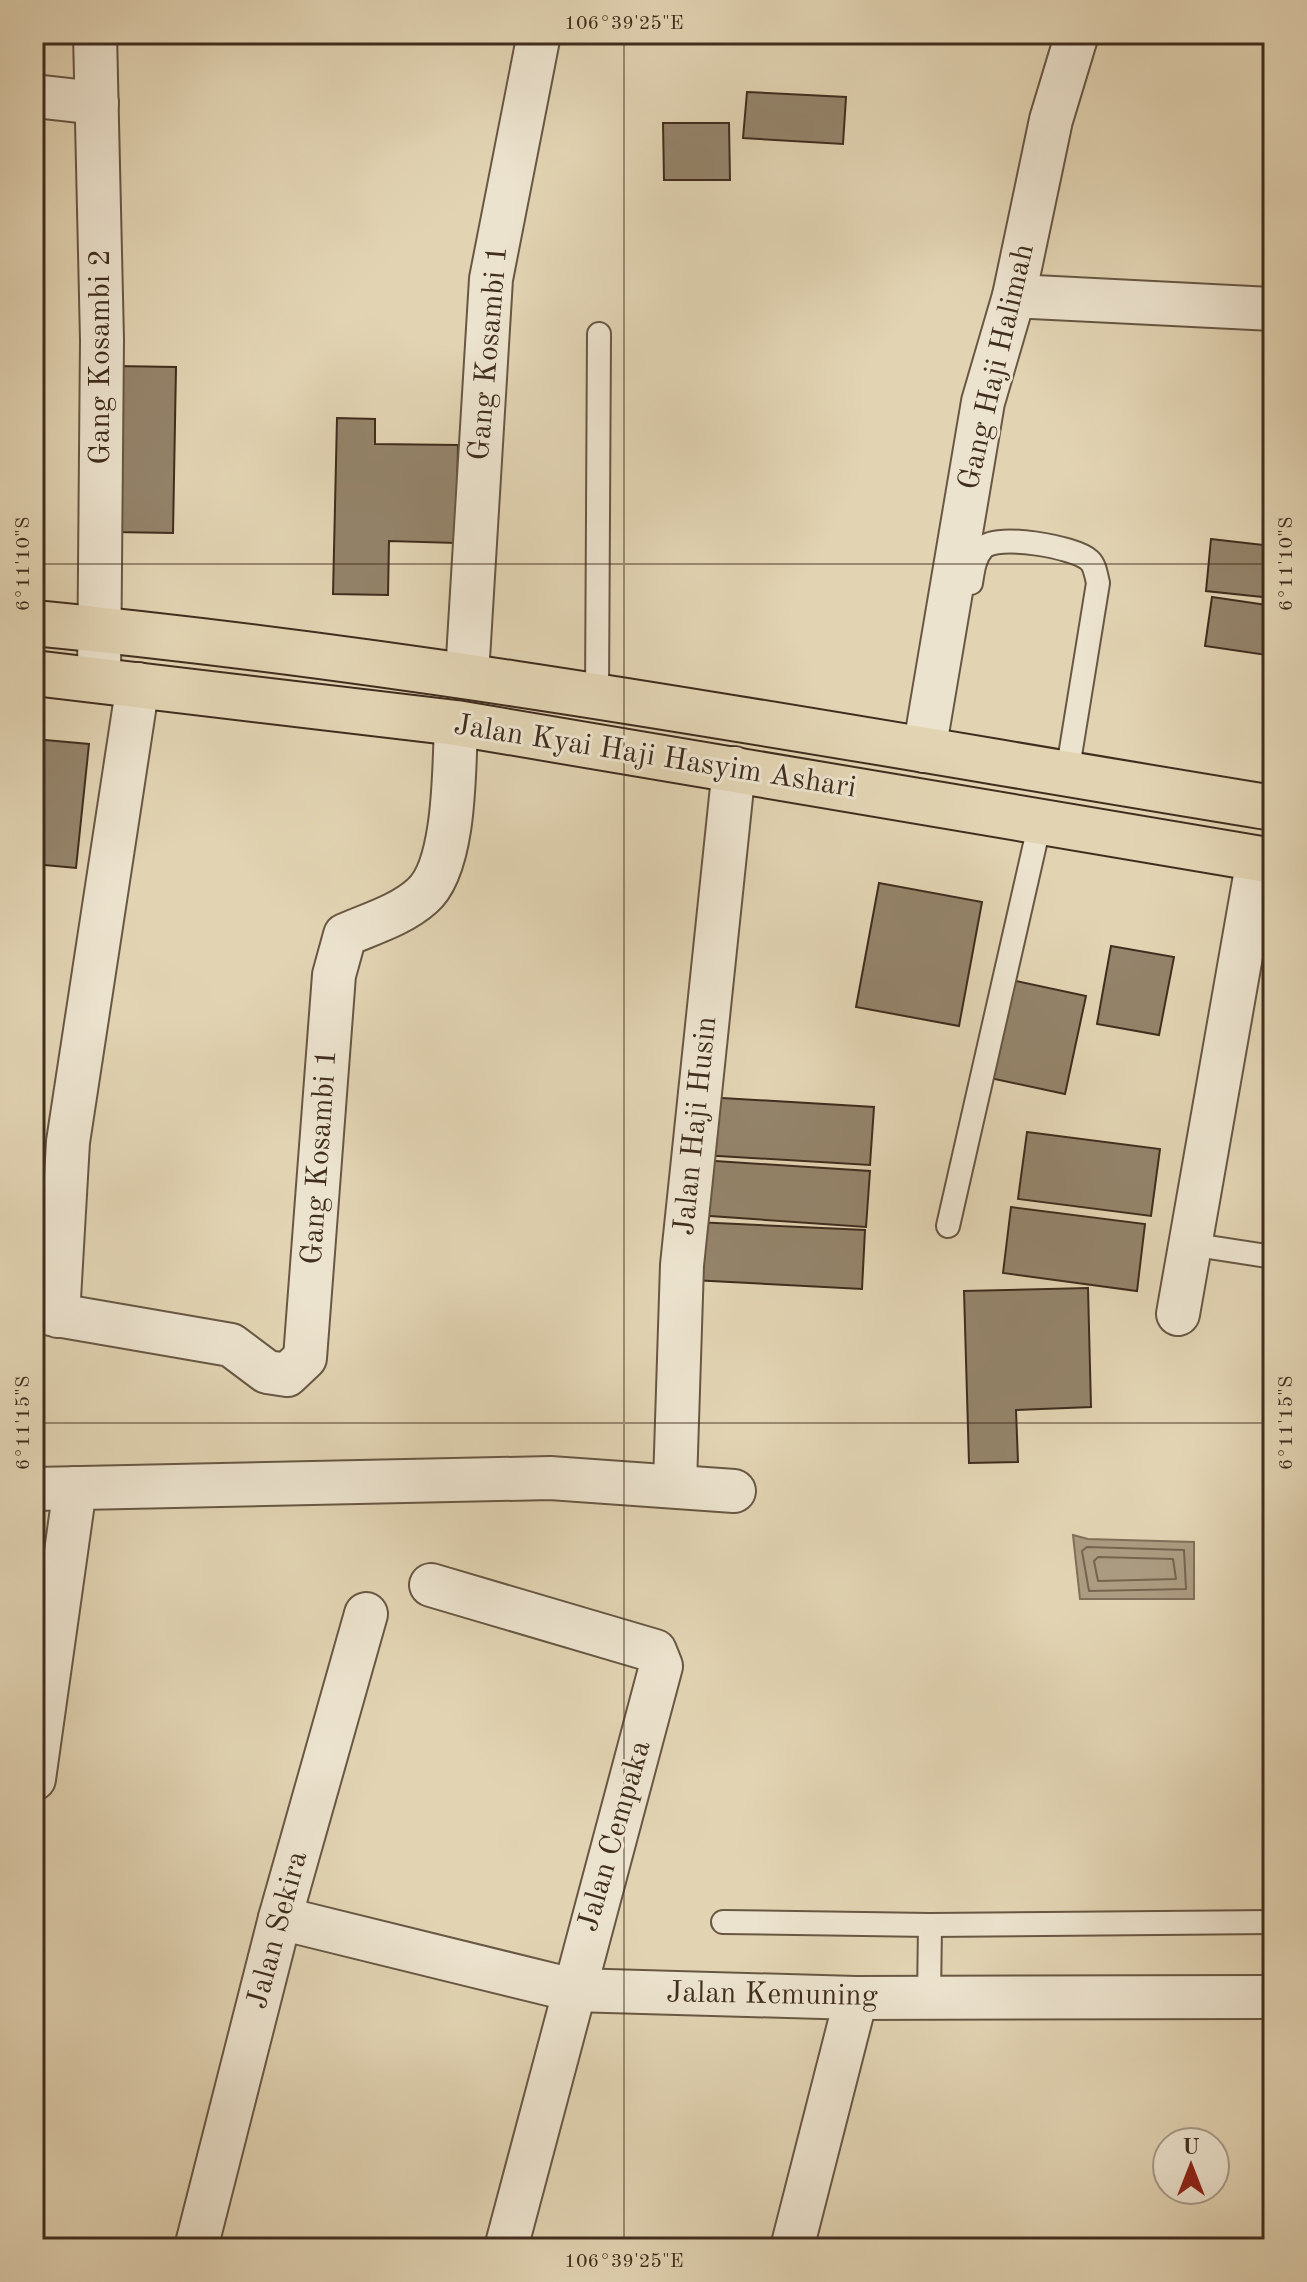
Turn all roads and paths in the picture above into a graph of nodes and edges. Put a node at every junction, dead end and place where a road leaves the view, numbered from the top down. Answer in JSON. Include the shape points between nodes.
{"nodes":[{"id":1,"x":95,"y":34,"type":"edge"},
{"id":2,"x":539,"y":34,"type":"edge"},
{"id":3,"x":1077,"y":34,"type":"edge"},
{"id":4,"x":34,"y":96,"type":"edge"},
{"id":5,"x":97,"y":103,"type":"junction"},
{"id":6,"x":1014,"y":296,"type":"junction"},
{"id":7,"x":1273,"y":309,"type":"edge"},
{"id":8,"x":599,"y":334,"type":"dead end"},
{"id":9,"x":34,"y":623,"type":"edge"},
{"id":10,"x":100,"y":629,"type":"junction"},
{"id":11,"x":34,"y":673,"type":"edge"},
{"id":12,"x":467,"y":675,"type":"junction"},
{"id":13,"x":118,"y":682,"type":"junction"},
{"id":14,"x":597,"y":696,"type":"junction"},
{"id":15,"x":456,"y":723,"type":"junction"},
{"id":16,"x":934,"y":752,"type":"junction"},
{"id":17,"x":734,"y":768,"type":"junction"},
{"id":18,"x":1067,"y":774,"type":"junction"},
{"id":19,"x":1273,"y":808,"type":"edge"},
{"id":20,"x":1040,"y":822,"type":"junction"},
{"id":21,"x":1265,"y":860,"type":"edge"},
{"id":22,"x":948,"y":1226,"type":"dead end"},
{"id":23,"x":1189,"y":1244,"type":"junction"},
{"id":24,"x":1273,"y":1257,"type":"edge"},
{"id":25,"x":46,"y":1314,"type":"edge"},
{"id":26,"x":1178,"y":1314,"type":"dead end"},
{"id":27,"x":675,"y":1484,"type":"junction"},
{"id":28,"x":75,"y":1488,"type":"junction"},
{"id":29,"x":34,"y":1489,"type":"edge"},
{"id":30,"x":734,"y":1491,"type":"dead end"},
{"id":31,"x":431,"y":1585,"type":"dead end"},
{"id":32,"x":366,"y":1614,"type":"dead end"},
{"id":33,"x":36,"y":1756,"type":"edge"},
{"id":34,"x":280,"y":1918,"type":"junction"},
{"id":35,"x":723,"y":1922,"type":"dead end"},
{"id":36,"x":1273,"y":1922,"type":"edge"},
{"id":37,"x":930,"y":1925,"type":"junction"},
{"id":38,"x":573,"y":1990,"type":"junction"},
{"id":39,"x":1273,"y":1997,"type":"edge"},
{"id":40,"x":856,"y":1998,"type":"junction"},
{"id":41,"x":929,"y":1998,"type":"junction"},
{"id":42,"x":196,"y":2248,"type":"edge"},
{"id":43,"x":506,"y":2248,"type":"edge"},
{"id":44,"x":792,"y":2248,"type":"edge"}],
"edges":[{"from":1,"to":5,"type":"street","name":"Gang Kosambi 2"},
{"from":2,"to":12,"type":"street","name":"Gang Kosambi 1","via":[[491,279]]},
{"from":3,"to":6,"type":"street","name":"Gang Haji Halimah","via":[[1051,120]]},
{"from":4,"to":5,"type":"street"},
{"from":5,"to":10,"type":"street","name":"Gang Kosambi 2"},
{"from":6,"to":7,"type":"street"},
{"from":6,"to":16,"type":"street","name":"Gang Haji Halimah","via":[[983,402]]},
{"from":8,"to":14,"type":"lane"},
{"from":9,"to":10,"type":"main road","name":"Jalan Kyai Haji Hasyim Ashari"},
{"from":10,"to":12,"type":"main road","name":"Jalan Kyai Haji Hasyim Ashari"},
{"from":10,"to":13,"type":"street","name":"Gang Kosambi 2"},
{"from":11,"to":13,"type":"main road","name":"Jalan Kyai Haji Hasyim Ashari"},
{"from":12,"to":14,"type":"main road","name":"Jalan Kyai Haji Hasyim Ashari"},
{"from":13,"to":15,"type":"main road","name":"Jalan Kyai Haji Hasyim Ashari"},
{"from":13,"to":25,"type":"street","name":"Gang Kosambi 2"},
{"from":14,"to":16,"type":"main road","name":"Jalan Kyai Haji Hasyim Ashari"},
{"from":15,"to":17,"type":"main road","name":"Jalan Kyai Haji Hasyim Ashari"},
{"from":15,"to":25,"type":"street","name":"Gang Kosambi 1","via":[[446,841],[435,880],[423,896],[399,911],[345,935],[334,975],[305,1358],[287,1375],[267,1372],[231,1345]]},
{"from":16,"to":18,"type":"main road","name":"Jalan Kyai Haji Hasyim Ashari"},
{"from":16,"to":18,"type":"lane","via":[[975,562],[984,546],[1000,539],[1076,552],[1092,562],[1098,583]]},
{"from":17,"to":20,"type":"main road","name":"Jalan Kyai Haji Hasyim Ashari"},
{"from":17,"to":27,"type":"street","name":"Jalan Haji Husin","via":[[682,1265]]},
{"from":18,"to":19,"type":"main road","name":"Jalan Kyai Haji Hasyim Ashari"},
{"from":20,"to":21,"type":"main road","name":"Jalan Kyai Haji Hasyim Ashari"},
{"from":20,"to":22,"type":"lane"},
{"from":21,"to":23,"type":"street"},
{"from":23,"to":24,"type":"lane"},
{"from":23,"to":26,"type":"street"},
{"from":27,"to":28,"type":"street","via":[[550,1478]]},
{"from":27,"to":30,"type":"street"},
{"from":28,"to":29,"type":"street"},
{"from":28,"to":33,"type":"street"},
{"from":31,"to":38,"type":"street","name":"Jalan Cempaka","via":[[655,1651],[659,1657],[660,1676]]},
{"from":32,"to":34,"type":"street","name":"Jalan Sekira"},
{"from":34,"to":38,"type":"street","name":"Jalan Kemuning"},
{"from":34,"to":42,"type":"street","name":"Jalan Sekira"},
{"from":35,"to":37,"type":"lane"},
{"from":36,"to":37,"type":"lane"},
{"from":37,"to":41,"type":"lane"},
{"from":38,"to":40,"type":"street","name":"Jalan Kemuning"},
{"from":38,"to":43,"type":"street","name":"Jalan Cempaka"},
{"from":39,"to":41,"type":"street","name":"Jalan Kemuning"},
{"from":40,"to":41,"type":"street","name":"Jalan Kemuning"},
{"from":40,"to":44,"type":"street"}]}
